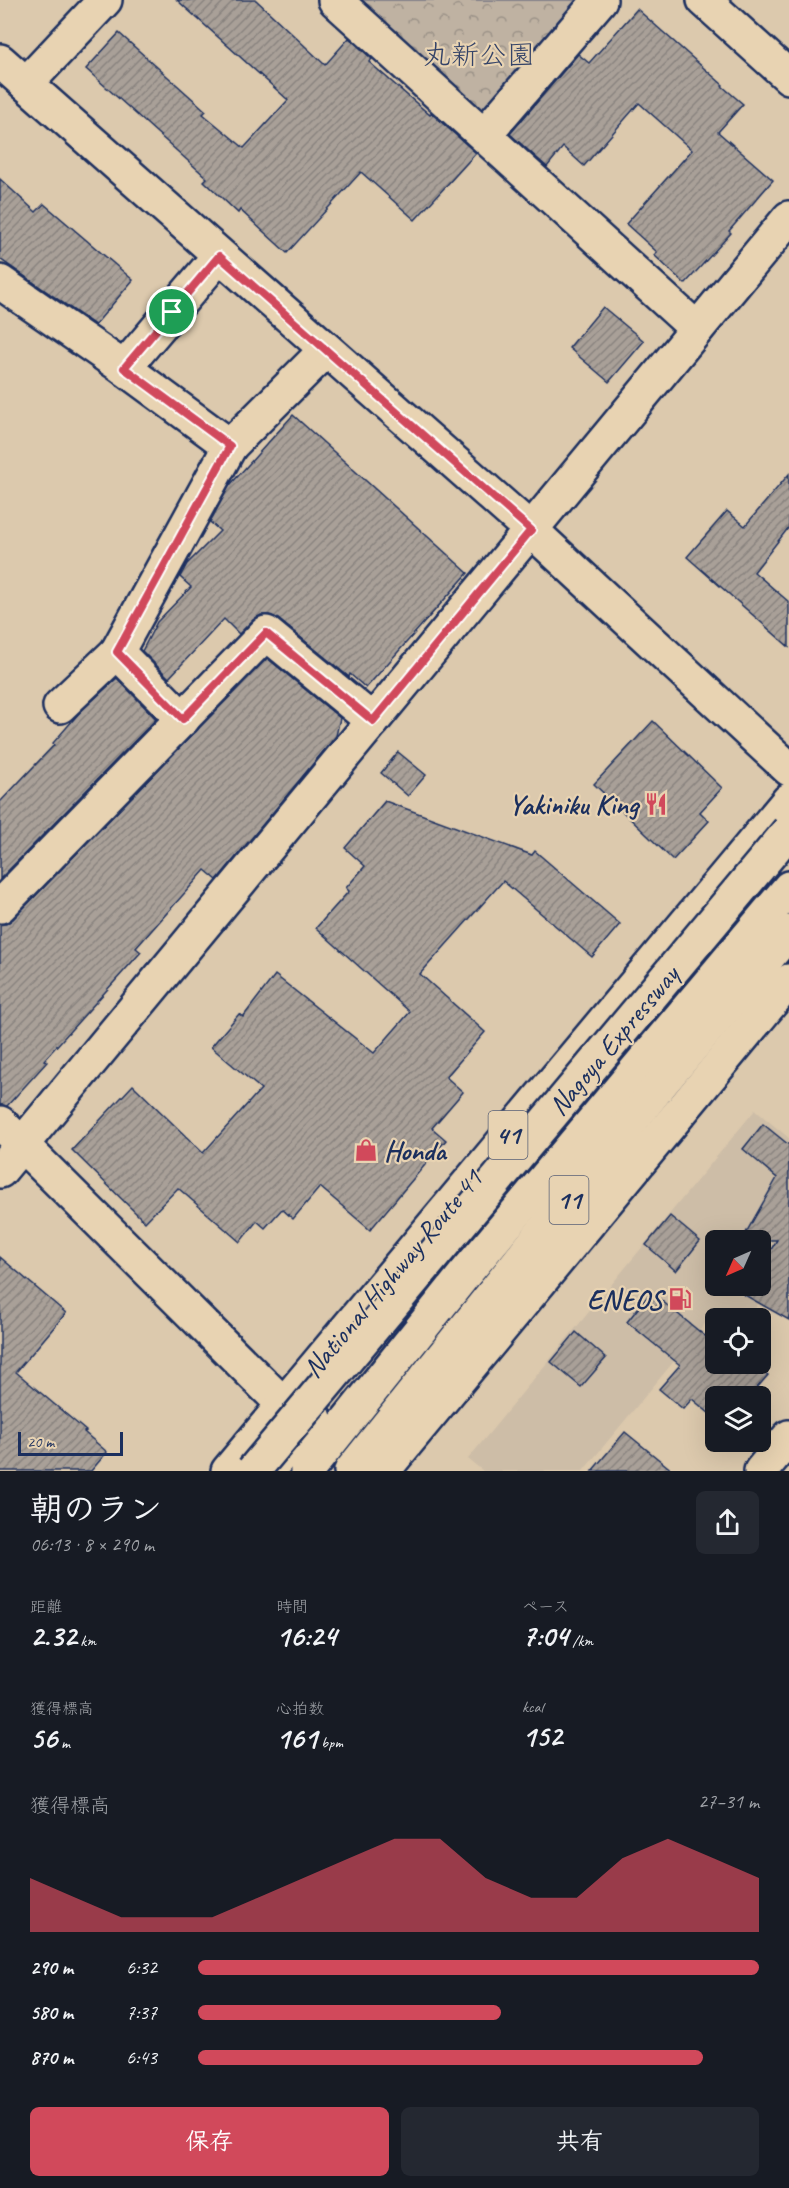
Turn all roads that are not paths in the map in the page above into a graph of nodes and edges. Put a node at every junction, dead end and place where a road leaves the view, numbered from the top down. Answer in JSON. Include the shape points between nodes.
{"nodes":[{"id":1,"x":105,"y":0,"type":"edge"},
{"id":2,"x":335,"y":0,"type":"edge"},
{"id":3,"x":600,"y":0,"type":"edge"},
{"id":4,"x":704,"y":0,"type":"edge"},
{"id":5,"x":0,"y":62,"type":"edge"},
{"id":6,"x":789,"y":76,"type":"edge"},
{"id":7,"x":26,"y":84,"type":"junction"},
{"id":8,"x":484,"y":135,"type":"junction"},
{"id":9,"x":789,"y":218,"type":"edge"},
{"id":10,"x":219,"y":256,"type":"junction"},
{"id":11,"x":0,"y":282,"type":"edge"},
{"id":12,"x":697,"y":328,"type":"junction"},
{"id":13,"x":326,"y":350,"type":"junction"},
{"id":14,"x":124,"y":368,"type":"junction"},
{"id":15,"x":230,"y":446,"type":"junction"},
{"id":16,"x":531,"y":530,"type":"junction"},
{"id":17,"x":117,"y":652,"type":"junction"},
{"id":18,"x":60,"y":706,"type":"dead end"},
{"id":19,"x":183,"y":719,"type":"junction"},
{"id":20,"x":373,"y":721,"type":"junction"},
{"id":21,"x":789,"y":768,"type":"edge"},
{"id":22,"x":789,"y":800,"type":"edge"},
{"id":23,"x":789,"y":831,"type":"edge"},
{"id":24,"x":789,"y":888,"type":"edge"},
{"id":25,"x":0,"y":906,"type":"edge"},
{"id":26,"x":789,"y":932,"type":"edge"},
{"id":27,"x":789,"y":981,"type":"edge"},
{"id":28,"x":11,"y":1134,"type":"edge"},
{"id":29,"x":0,"y":1171,"type":"edge"},
{"id":30,"x":362,"y":1310,"type":"junction"},
{"id":31,"x":283,"y":1404,"type":"junction"},
{"id":32,"x":789,"y":1437,"type":"edge"},
{"id":33,"x":228,"y":1471,"type":"edge"},
{"id":34,"x":253,"y":1471,"type":"edge"},
{"id":35,"x":276,"y":1471,"type":"edge"},
{"id":36,"x":307,"y":1471,"type":"edge"},
{"id":37,"x":351,"y":1471,"type":"edge"},
{"id":38,"x":383,"y":1471,"type":"edge"},
{"id":39,"x":761,"y":1471,"type":"edge"}],
"edges":[{"from":1,"to":7,"type":"main road"},
{"from":2,"to":8,"type":"main road"},
{"from":3,"to":8,"type":"main road"},
{"from":4,"to":6,"type":"main road"},
{"from":5,"to":7,"type":"main road"},
{"from":7,"to":10,"type":"main road"},
{"from":8,"to":12,"type":"main road"},
{"from":9,"to":12,"type":"main road"},
{"from":10,"to":13,"type":"main road"},
{"from":10,"to":14,"type":"main road"},
{"from":11,"to":14,"type":"main road"},
{"from":12,"to":16,"type":"main road"},
{"from":13,"to":15,"type":"main road"},
{"from":13,"to":16,"type":"main road"},
{"from":14,"to":15,"type":"main road"},
{"from":15,"to":17,"type":"main road"},
{"from":16,"to":20,"type":"main road"},
{"from":16,"to":21,"type":"main road"},
{"from":17,"to":18,"type":"main road"},
{"from":17,"to":19,"type":"main road"},
{"from":19,"to":20,"type":"main road","via":[[266,633]]},
{"from":19,"to":25,"type":"main road"},
{"from":20,"to":28,"type":"main road"},
{"from":22,"to":30,"type":"main road","name":"National Highway Route 41","number":"41"},
{"from":23,"to":34,"type":"main road","name":"Nagoya Expressway","number":"11","bridge":true},
{"from":24,"to":36,"type":"main road","via":[[464,1275]]},
{"from":26,"to":37,"type":"main road","number":"11","via":[[664,1080]]},
{"from":27,"to":38,"type":"main road"},
{"from":28,"to":29,"type":"main road"},
{"from":28,"to":31,"type":"main road"},
{"from":30,"to":31,"type":"main road","name":"National Highway Route 41","number":"41"},
{"from":30,"to":35,"type":"lane","via":[[341,1390]]},
{"from":31,"to":33,"type":"main road","name":"National Highway Route 41","number":"41"},
{"from":32,"to":39,"type":"main road"}]}
